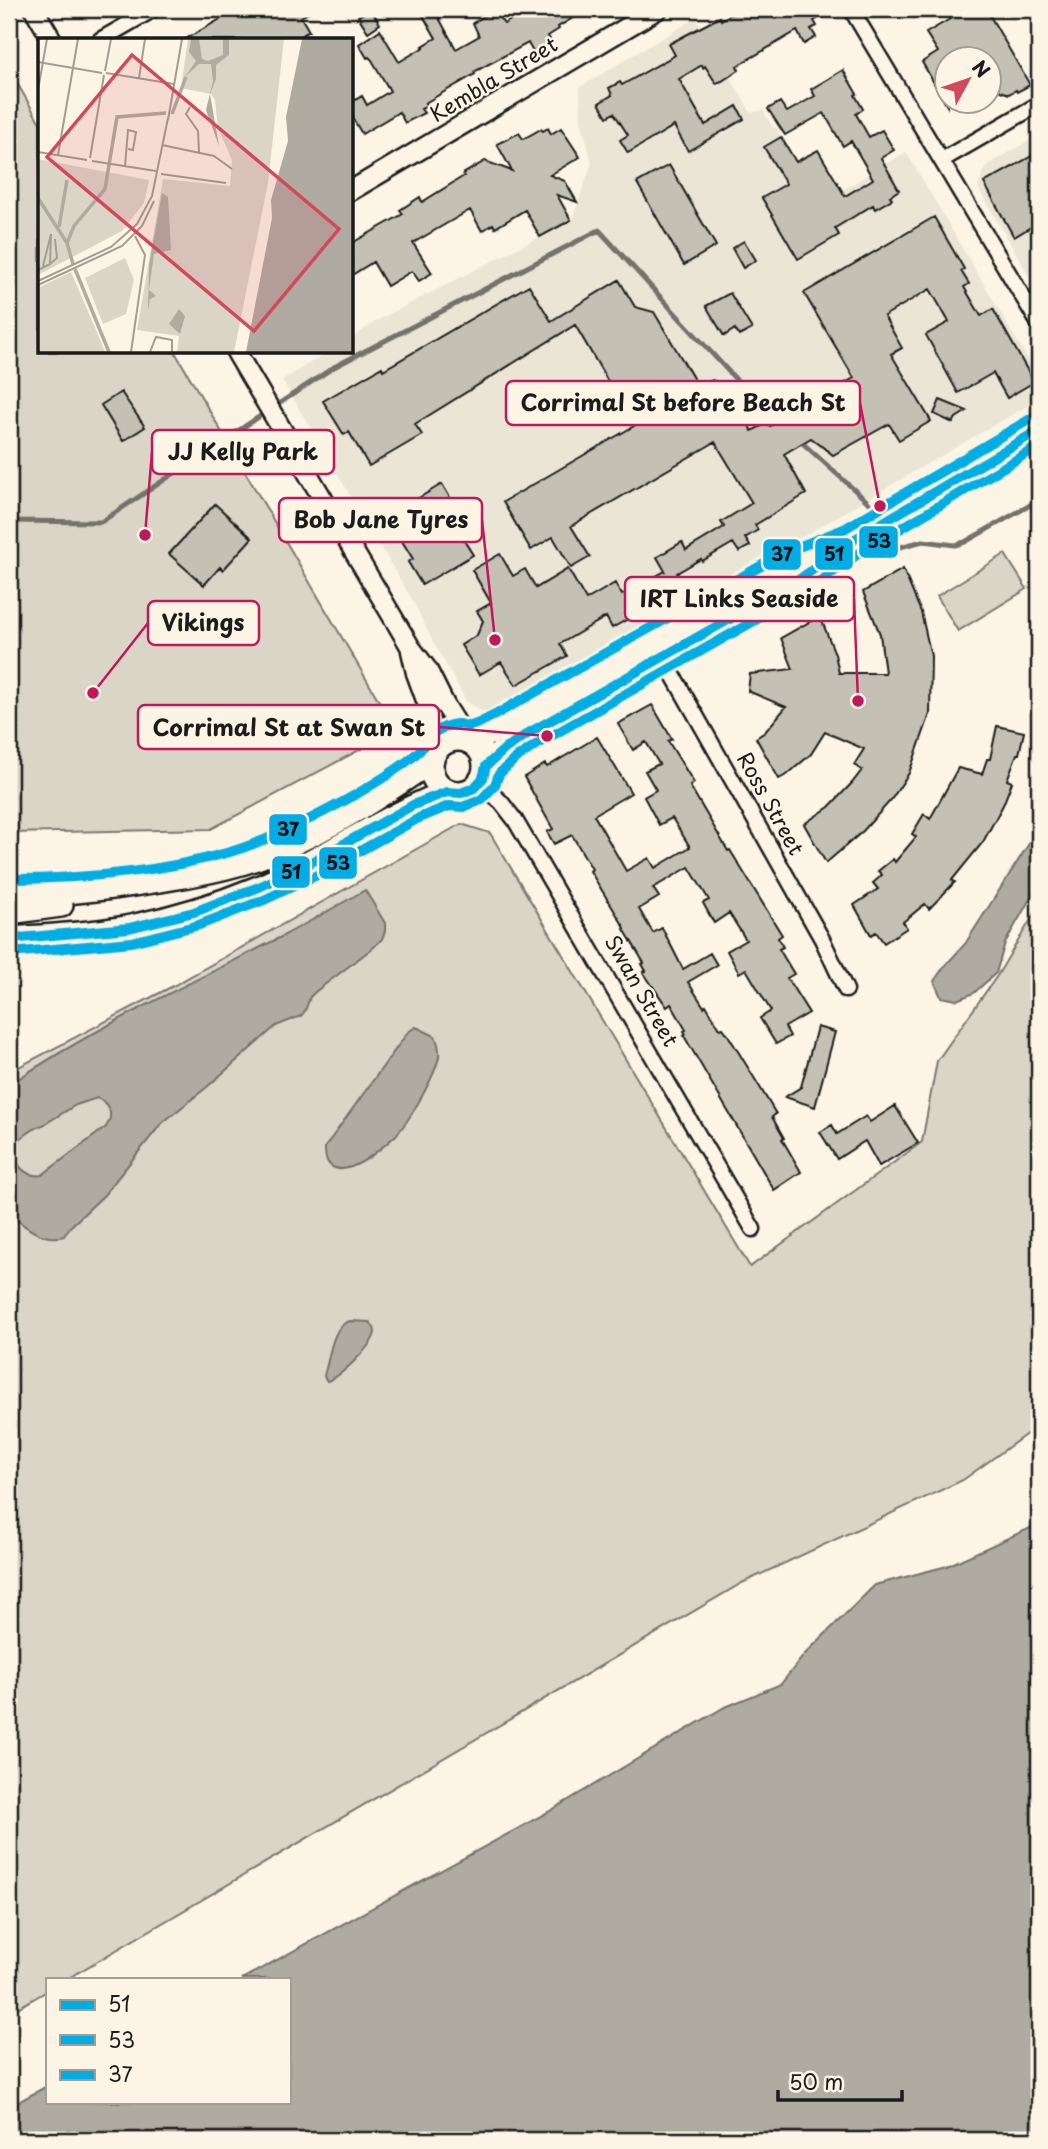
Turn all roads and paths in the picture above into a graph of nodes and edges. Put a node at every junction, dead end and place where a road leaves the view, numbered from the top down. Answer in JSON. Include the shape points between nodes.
{"nodes":[{"id":1,"x":34,"y":9,"type":"edge"},
{"id":2,"x":154,"y":9,"type":"edge"},
{"id":3,"x":658,"y":9,"type":"edge"},
{"id":4,"x":851,"y":9,"type":"edge"},
{"id":5,"x":51,"y":38,"type":"edge"},
{"id":6,"x":103,"y":38,"type":"edge"},
{"id":7,"x":1039,"y":104,"type":"edge"},
{"id":8,"x":942,"y":160,"type":"junction"},
{"id":9,"x":354,"y":189,"type":"edge"},
{"id":10,"x":1039,"y":324,"type":"edge"},
{"id":11,"x":237,"y":354,"type":"edge"},
{"id":12,"x":1039,"y":430,"type":"edge"},
{"id":13,"x":411,"y":648,"type":"junction"},
{"id":14,"x":658,"y":649,"type":"junction"},
{"id":15,"x":469,"y":741,"type":"junction"},
{"id":16,"x":433,"y":755,"type":"junction"},
{"id":17,"x":483,"y":775,"type":"junction"},
{"id":18,"x":447,"y":792,"type":"junction"},
{"id":19,"x":138,"y":884,"type":"junction"},
{"id":20,"x":9,"y":893,"type":"edge"},
{"id":21,"x":9,"y":912,"type":"edge"},
{"id":22,"x":9,"y":939,"type":"edge"},
{"id":23,"x":846,"y":990,"type":"dead end"},
{"id":24,"x":752,"y":1229,"type":"dead end"}],
"edges":[{"from":1,"to":5,"type":"street"},
{"from":2,"to":6,"type":"street"},
{"from":3,"to":9,"type":"street","name":"Kembla Street"},
{"from":4,"to":8,"type":"street"},
{"from":7,"to":8,"type":"street"},
{"from":8,"to":10,"type":"street"},
{"from":11,"to":13,"type":"street"},
{"from":12,"to":14,"type":"main road","via":[[850,542],[800,579]]},
{"from":13,"to":15,"type":"street"},
{"from":13,"to":16,"type":"street","via":[[427,703]]},
{"from":14,"to":15,"type":"main road"},
{"from":14,"to":17,"type":"main road","via":[[506,748]]},
{"from":14,"to":23,"type":"street","name":"Ross Street","via":[[822,939]]},
{"from":15,"to":16,"type":"main road","via":[[450,740]]},
{"from":15,"to":17,"type":"main road","via":[[481,751]]},
{"from":16,"to":18,"type":"main road","via":[[434,779]]},
{"from":16,"to":19,"type":"main road","via":[[364,806],[298,841],[234,865]]},
{"from":17,"to":18,"type":"main road","via":[[474,788]]},
{"from":17,"to":24,"type":"street","name":"Swan Street","via":[[515,820]]},
{"from":18,"to":22,"type":"main road","via":[[413,805],[308,864],[194,912],[130,928]]},
{"from":19,"to":20,"type":"main road"},
{"from":19,"to":21,"type":"main road","via":[[91,901]]}]}
